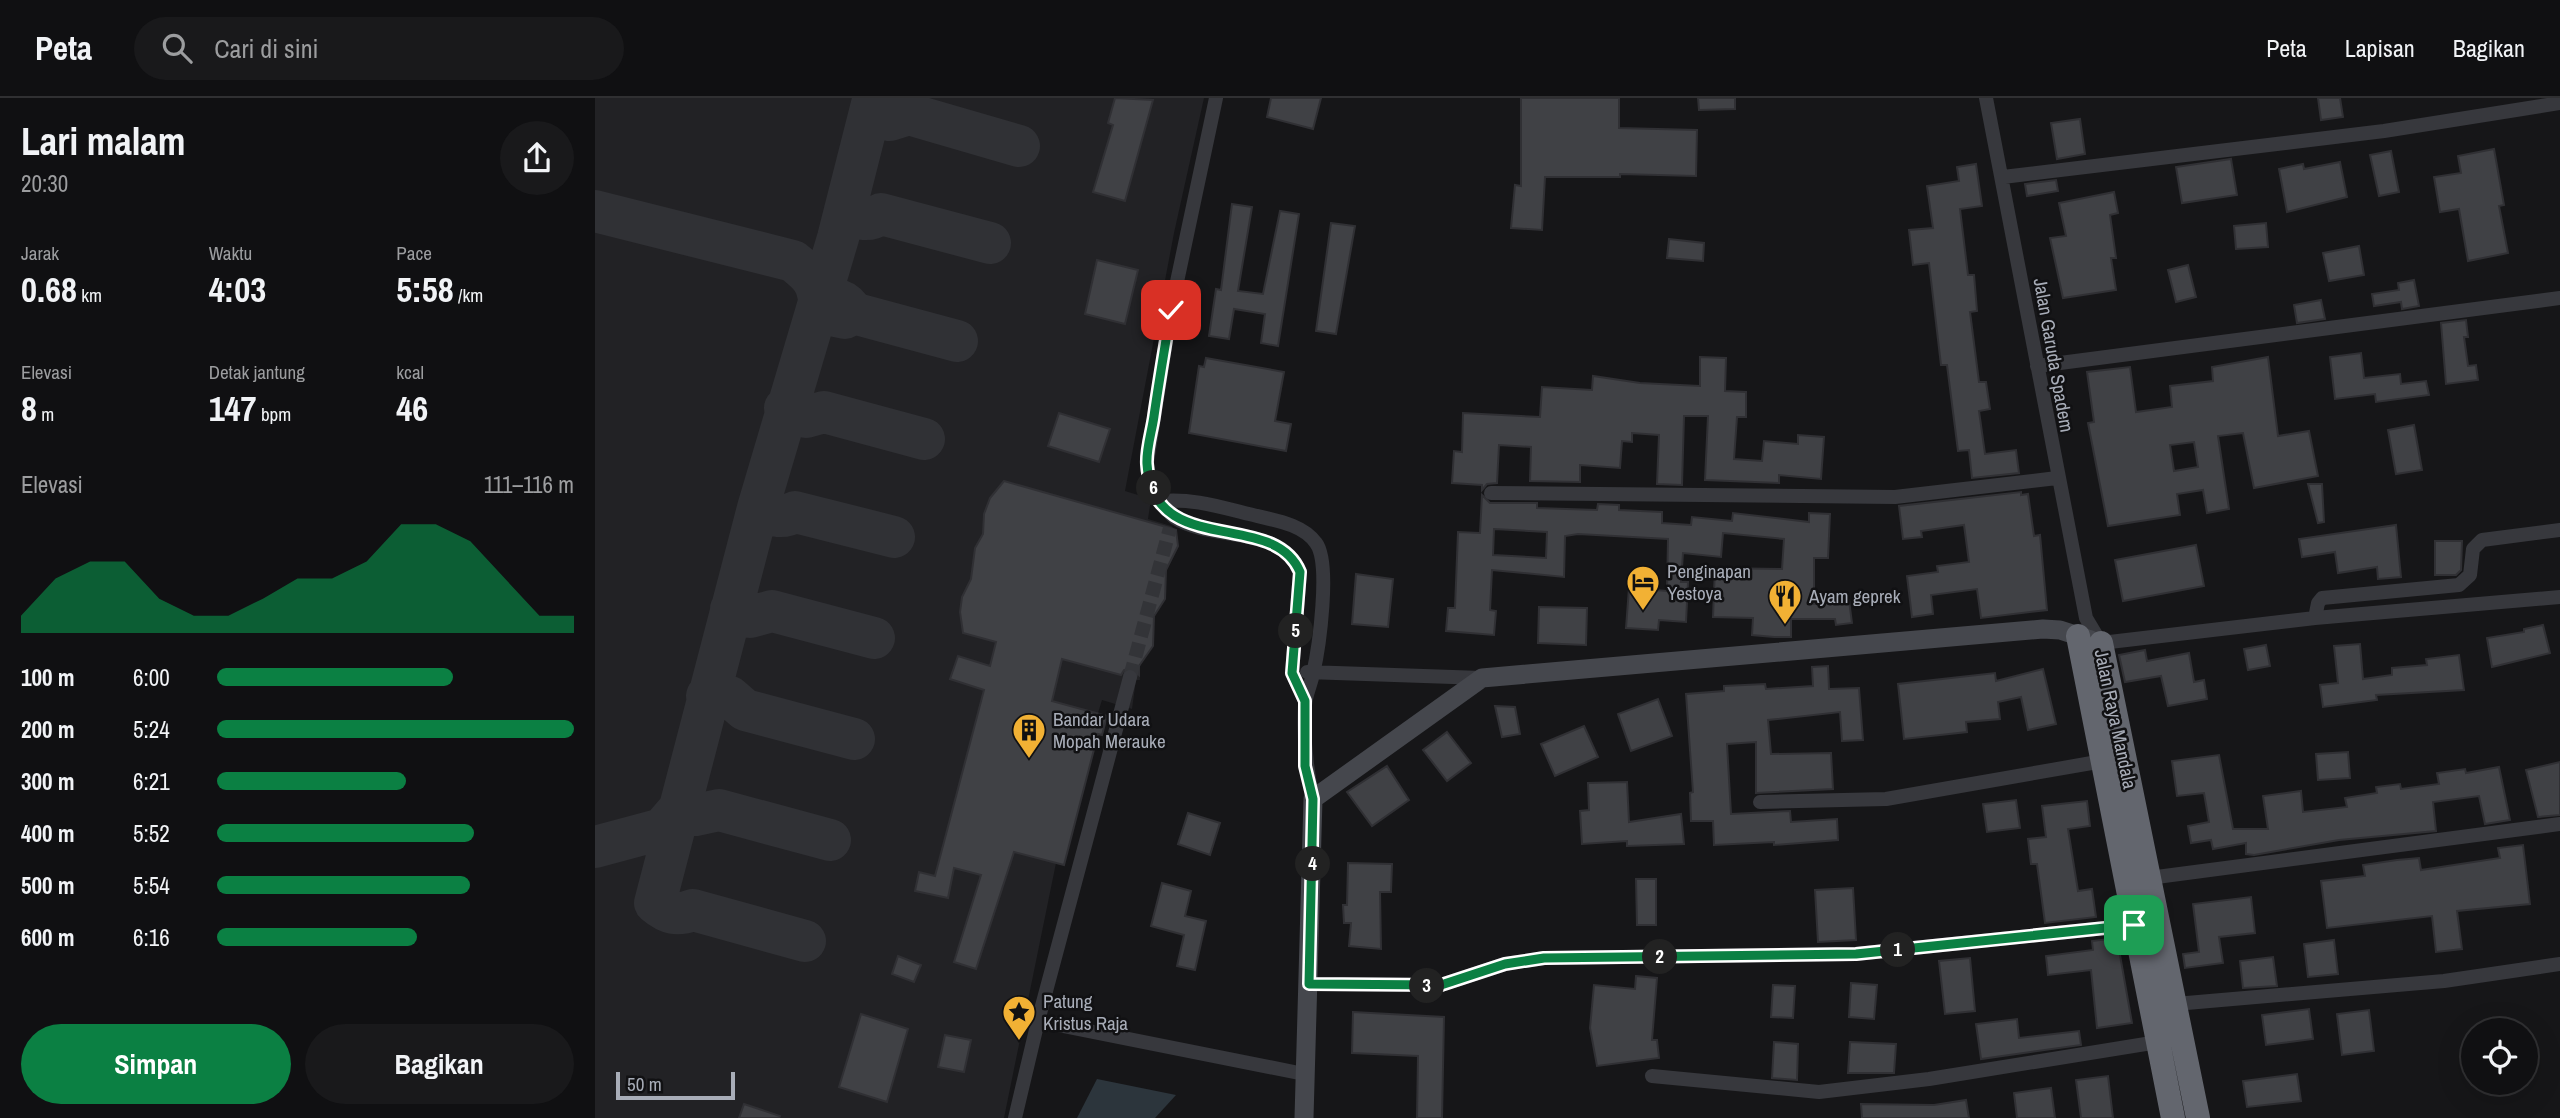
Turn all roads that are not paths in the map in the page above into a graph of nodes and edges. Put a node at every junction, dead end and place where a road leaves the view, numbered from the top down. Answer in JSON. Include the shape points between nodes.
{"nodes":[{"id":1,"x":1216,"y":98,"type":"edge"},
{"id":2,"x":1986,"y":98,"type":"edge"},
{"id":3,"x":2560,"y":103,"type":"edge"},
{"id":4,"x":2003,"y":177,"type":"junction"},
{"id":5,"x":2560,"y":298,"type":"edge"},
{"id":6,"x":2037,"y":366,"type":"junction"},
{"id":7,"x":2057,"y":478,"type":"junction"},
{"id":8,"x":1491,"y":493,"type":"dead end"},
{"id":9,"x":1179,"y":499,"type":"junction"},
{"id":10,"x":1161,"y":501,"type":"junction"},
{"id":11,"x":1172,"y":522,"type":"junction"},
{"id":12,"x":2560,"y":530,"type":"edge"},
{"id":13,"x":2560,"y":597,"type":"edge"},
{"id":14,"x":2315,"y":618,"type":"junction"},
{"id":15,"x":2089,"y":632,"type":"junction"},
{"id":16,"x":1314,"y":671,"type":"junction"},
{"id":17,"x":1292,"y":673,"type":"junction"},
{"id":18,"x":1130,"y":677,"type":"tunnel mouth"},
{"id":19,"x":1482,"y":678,"type":"junction"},
{"id":20,"x":1305,"y":701,"type":"junction"},
{"id":21,"x":2103,"y":761,"type":"junction"},
{"id":22,"x":1313,"y":799,"type":"junction"},
{"id":23,"x":1760,"y":802,"type":"dead end"},
{"id":24,"x":2560,"y":824,"type":"edge"},
{"id":25,"x":2149,"y":878,"type":"junction"},
{"id":26,"x":2134,"y":925,"type":"junction"},
{"id":27,"x":2560,"y":964,"type":"edge"},
{"id":28,"x":1309,"y":984,"type":"junction"},
{"id":29,"x":2175,"y":1004,"type":"junction"},
{"id":30,"x":1038,"y":1021,"type":"junction"},
{"id":31,"x":2170,"y":1040,"type":"junction"},
{"id":32,"x":1304,"y":1074,"type":"junction"},
{"id":33,"x":1652,"y":1076,"type":"dead end"},
{"id":34,"x":1015,"y":1118,"type":"edge"},
{"id":35,"x":1304,"y":1118,"type":"edge"},
{"id":36,"x":2173,"y":1118,"type":"edge"},
{"id":37,"x":2198,"y":1118,"type":"edge"}],
"edges":[{"from":1,"to":10,"type":"street","via":[[1171,310],[1147,462]]},
{"from":2,"to":4,"type":"street","name":"Jalan Garuda Spadem"},
{"from":3,"to":4,"type":"street","via":[[2384,131]]},
{"from":4,"to":6,"type":"street","name":"Jalan Garuda Spadem"},
{"from":5,"to":6,"type":"street"},
{"from":6,"to":7,"type":"street","name":"Jalan Garuda Spadem"},
{"from":7,"to":8,"type":"street","via":[[1895,496]]},
{"from":7,"to":15,"type":"street","name":"Jalan Garuda Spadem"},
{"from":9,"to":10,"type":"street"},
{"from":9,"to":11,"type":"street"},
{"from":9,"to":16,"type":"street","via":[[1291,525],[1318,545],[1323,576]]},
{"from":10,"to":11,"type":"street"},
{"from":11,"to":17,"type":"street","via":[[1272,544],[1293,558],[1300,572]]},
{"from":12,"to":14,"type":"street","via":[[2482,540],[2472,551],[2470,575],[2459,585],[2322,598]]},
{"from":13,"to":14,"type":"street"},
{"from":14,"to":15,"type":"street"},
{"from":15,"to":19,"type":"street","via":[[2043,629]]},
{"from":15,"to":21,"type":"highway","name":"Jalan Raya Mandala"},
{"from":15,"to":25,"type":"highway","name":"Jalan Raya Mandala"},
{"from":16,"to":17,"type":"street"},
{"from":16,"to":19,"type":"street"},
{"from":16,"to":20,"type":"street"},
{"from":17,"to":20,"type":"street"},
{"from":18,"to":30,"type":"street"},
{"from":19,"to":22,"type":"street"},
{"from":20,"to":22,"type":"street","via":[[1305,766]]},
{"from":21,"to":23,"type":"street","via":[[1886,799]]},
{"from":21,"to":26,"type":"highway","name":"Jalan Raya Mandala"},
{"from":22,"to":28,"type":"street"},
{"from":24,"to":25,"type":"street"},
{"from":25,"to":29,"type":"highway","name":"Jalan Raya Mandala"},
{"from":26,"to":28,"type":"street","via":[[1856,954],[1544,958],[1505,964],[1441,985]]},
{"from":26,"to":31,"type":"highway","name":"Jalan Raya Mandala"},
{"from":27,"to":29,"type":"street","via":[[2444,981]]},
{"from":28,"to":32,"type":"street"},
{"from":29,"to":31,"type":"highway","name":"Jalan Raya Mandala"},
{"from":30,"to":32,"type":"street"},
{"from":30,"to":34,"type":"street"},
{"from":31,"to":33,"type":"street","via":[[1819,1092]]},
{"from":31,"to":36,"type":"highway","name":"Jalan Raya Mandala"},
{"from":31,"to":37,"type":"highway","name":"Jalan Raya Mandala"},
{"from":32,"to":35,"type":"street"}]}
